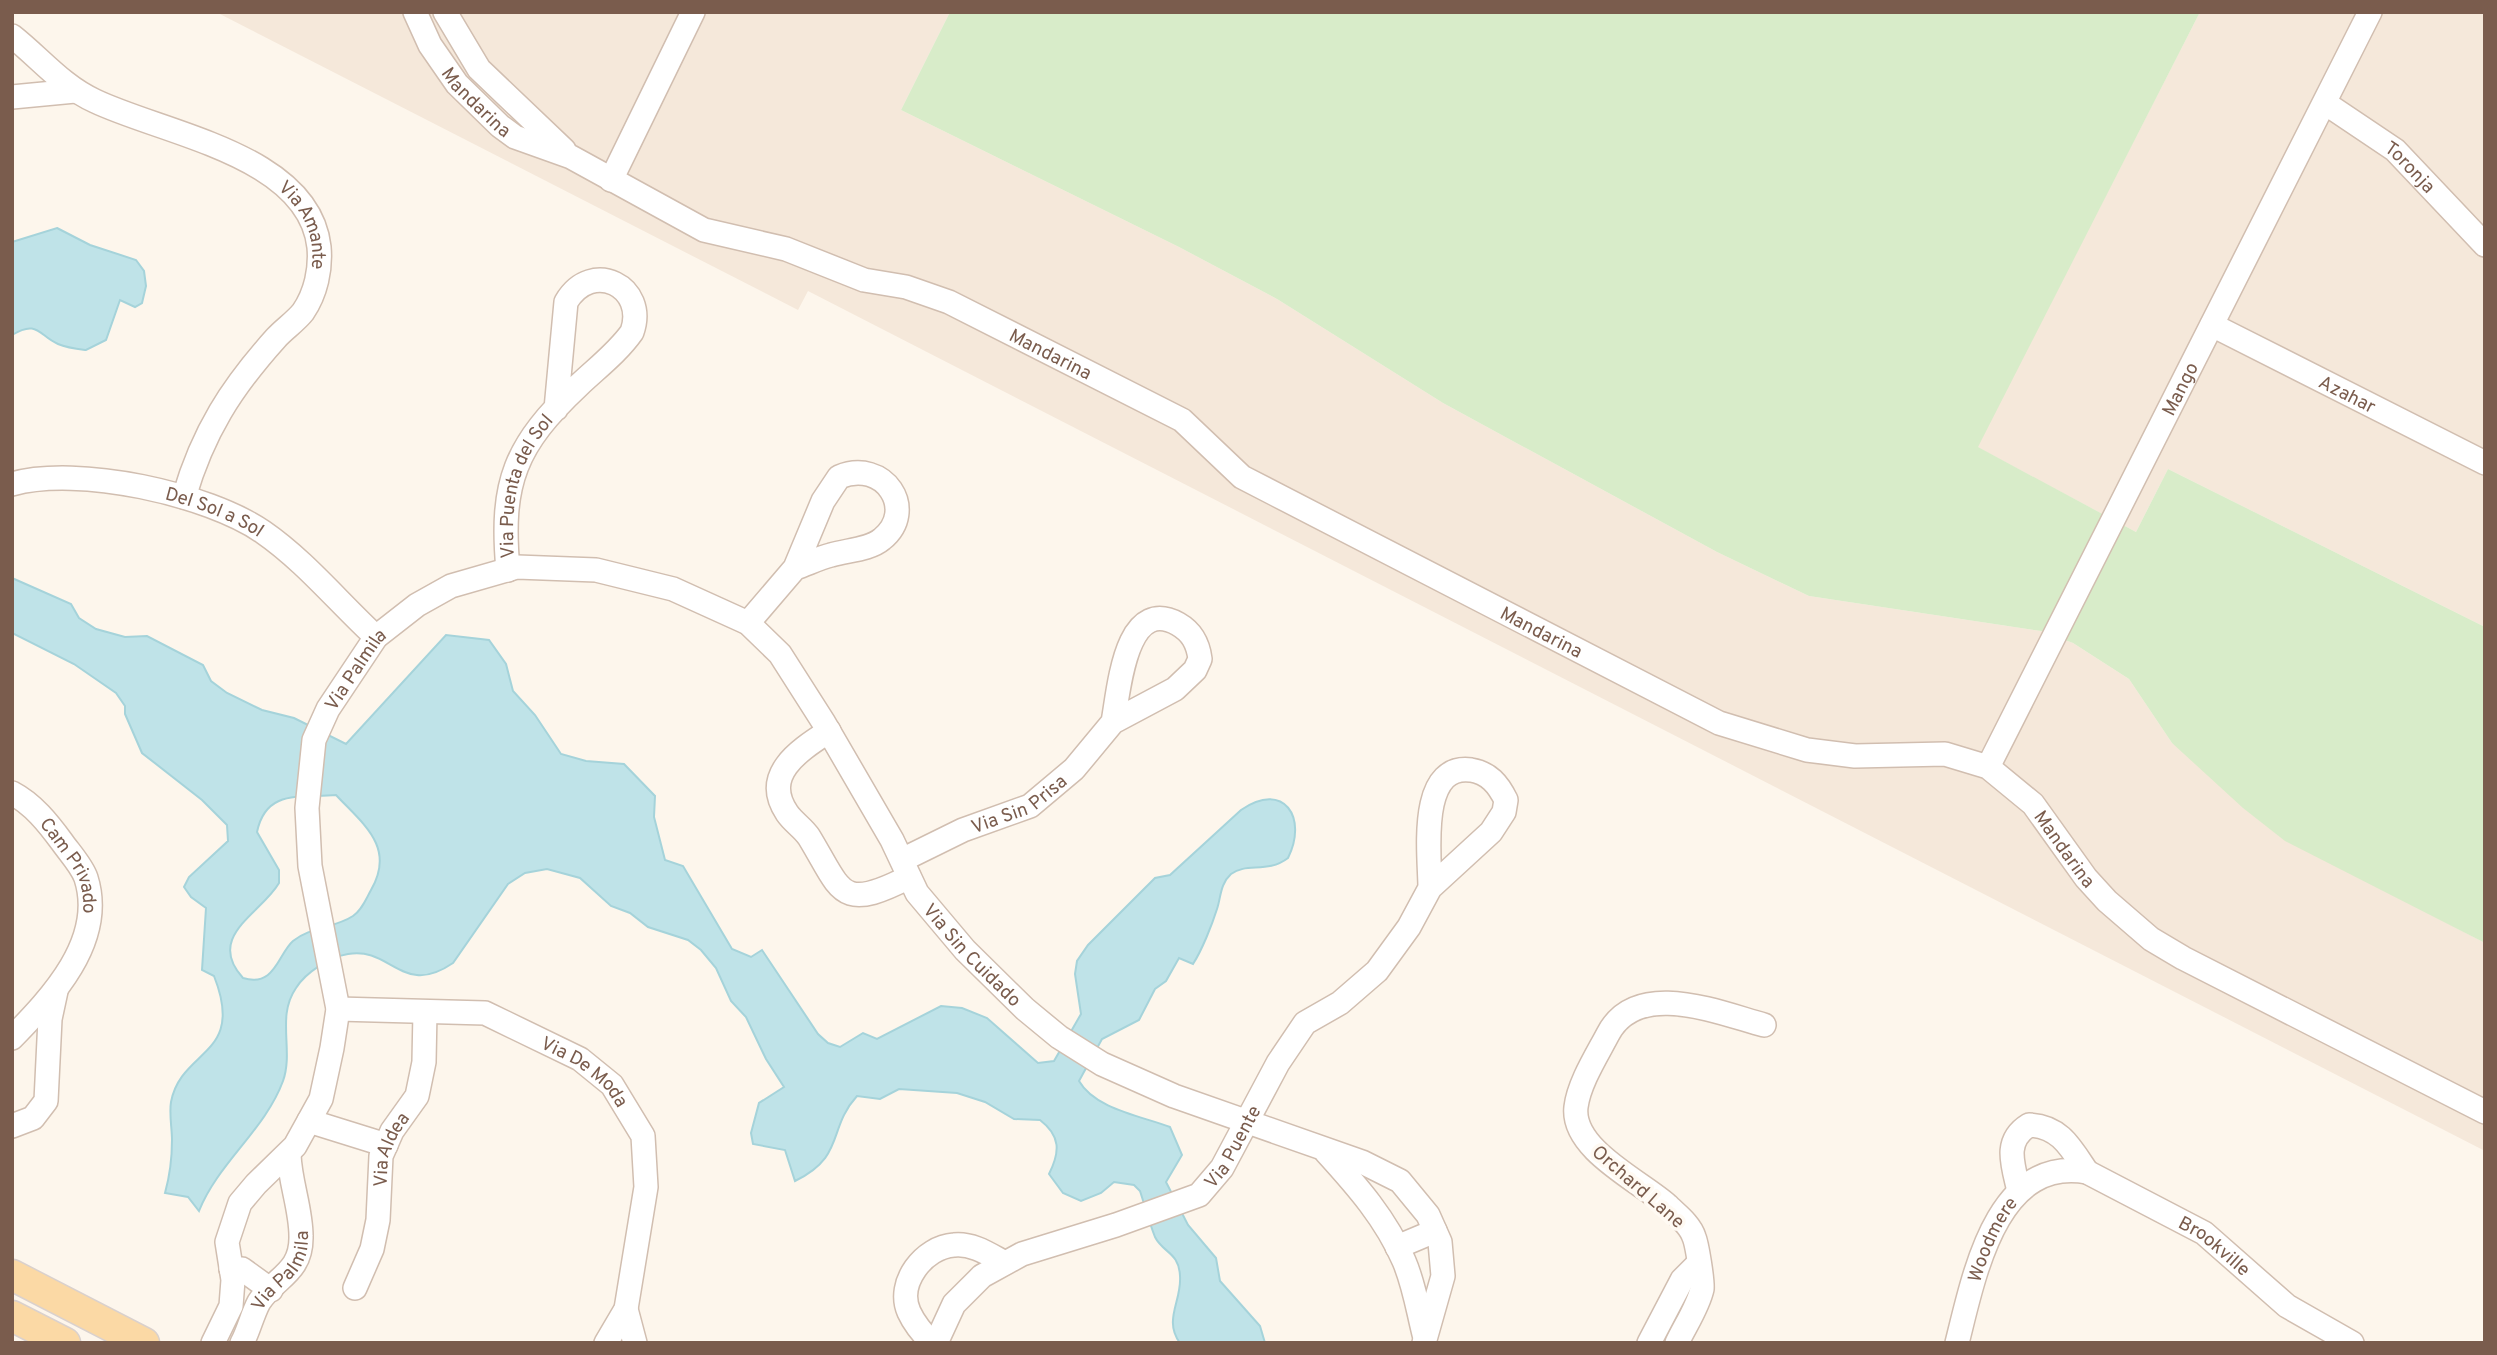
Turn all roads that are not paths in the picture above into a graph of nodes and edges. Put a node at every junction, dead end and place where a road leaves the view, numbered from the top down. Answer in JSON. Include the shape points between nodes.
{"nodes":[{"id":1,"x":415,"y":12,"type":"edge"},
{"id":2,"x":445,"y":12,"type":"edge"},
{"id":3,"x":693,"y":12,"type":"edge"},
{"id":4,"x":2370,"y":12,"type":"edge"},
{"id":5,"x":12,"y":36,"type":"edge"},
{"id":6,"x":75,"y":91,"type":"junction"},
{"id":7,"x":12,"y":97,"type":"edge"},
{"id":8,"x":2325,"y":103,"type":"junction"},
{"id":9,"x":571,"y":157,"type":"junction"},
{"id":10,"x":611,"y":180,"type":"junction"},
{"id":11,"x":2485,"y":245,"type":"edge"},
{"id":12,"x":2212,"y":325,"type":"junction"},
{"id":13,"x":556,"y":408,"type":"junction"},
{"id":14,"x":2485,"y":463,"type":"edge"},
{"id":15,"x":12,"y":484,"type":"edge"},
{"id":16,"x":184,"y":496,"type":"junction"},
{"id":17,"x":795,"y":568,"type":"junction"},
{"id":18,"x":508,"y":570,"type":"junction"},
{"id":19,"x":748,"y":622,"type":"junction"},
{"id":20,"x":376,"y":637,"type":"junction"},
{"id":21,"x":1113,"y":722,"type":"junction"},
{"id":22,"x":829,"y":731,"type":"junction"},
{"id":23,"x":1988,"y":767,"type":"junction"},
{"id":24,"x":12,"y":793,"type":"edge"},
{"id":25,"x":906,"y":869,"type":"junction"},
{"id":26,"x":1430,"y":888,"type":"junction"},
{"id":27,"x":56,"y":991,"type":"junction"},
{"id":28,"x":338,"y":1009,"type":"junction"},
{"id":29,"x":425,"y":1012,"type":"junction"},
{"id":30,"x":1764,"y":1025,"type":"dead end"},
{"id":31,"x":12,"y":1038,"type":"edge"},
{"id":32,"x":2485,"y":1112,"type":"edge"},
{"id":33,"x":1245,"y":1120,"type":"junction"},
{"id":34,"x":309,"y":1121,"type":"junction"},
{"id":35,"x":12,"y":1126,"type":"edge"},
{"id":36,"x":386,"y":1144,"type":"junction"},
{"id":37,"x":1321,"y":1147,"type":"junction"},
{"id":38,"x":289,"y":1155,"type":"junction"},
{"id":39,"x":2077,"y":1170,"type":"junction"},
{"id":40,"x":2019,"y":1191,"type":"junction"},
{"id":41,"x":1435,"y":1231,"type":"junction"},
{"id":42,"x":1397,"y":1247,"type":"junction"},
{"id":43,"x":1005,"y":1263,"type":"junction"},
{"id":44,"x":1698,"y":1264,"type":"junction"},
{"id":45,"x":231,"y":1269,"type":"junction"},
{"id":46,"x":12,"y":1275,"type":"edge"},
{"id":47,"x":355,"y":1288,"type":"dead end"},
{"id":48,"x":271,"y":1290,"type":"junction"},
{"id":49,"x":626,"y":1309,"type":"junction"},
{"id":50,"x":12,"y":1316,"type":"edge"},
{"id":51,"x":1424,"y":1340,"type":"edge"},
{"id":52,"x":65,"y":1343,"type":"edge"},
{"id":53,"x":144,"y":1343,"type":"edge"},
{"id":54,"x":213,"y":1343,"type":"edge"},
{"id":55,"x":242,"y":1343,"type":"edge"},
{"id":56,"x":606,"y":1343,"type":"edge"},
{"id":57,"x":635,"y":1343,"type":"edge"},
{"id":58,"x":934,"y":1343,"type":"edge"},
{"id":59,"x":1649,"y":1343,"type":"edge"},
{"id":60,"x":1677,"y":1343,"type":"edge"},
{"id":61,"x":1957,"y":1343,"type":"edge"},
{"id":62,"x":2351,"y":1343,"type":"edge"}],
"edges":[{"from":1,"to":9,"type":"street","name":"Mandarina","via":[[444,67],[477,106],[516,137]]},
{"from":2,"to":9,"type":"street","name":"Mandarina","via":[[479,69]]},
{"from":3,"to":10,"type":"street"},
{"from":4,"to":8,"type":"street","name":"Mango"},
{"from":5,"to":6,"type":"street","name":"Via Amante"},
{"from":6,"to":7,"type":"street","name":"Via Amante"},
{"from":6,"to":16,"type":"street","name":"Via Amante","via":[[269,171],[302,204],[317,233],[321,270],[303,312],[276,337],[222,405],[197,454]]},
{"from":8,"to":11,"type":"street","name":"Toronja","via":[[2395,150]]},
{"from":8,"to":12,"type":"street","name":"Mango"},
{"from":9,"to":10,"type":"street","name":"Mandarina"},
{"from":10,"to":23,"type":"street","name":"Mandarina","via":[[704,230],[786,248],[864,280],[906,286],[949,302],[1182,421],[1242,477],[1719,723],[1807,750],[1855,756],[1945,754]]},
{"from":12,"to":14,"type":"street","name":"Azahar"},
{"from":12,"to":23,"type":"street","name":"Mango"},
{"from":13,"to":13,"type":"street","name":"Via Puenta del Sol","via":[[632,332],[635,308],[627,293],[613,282],[585,282],[566,302]]},
{"from":13,"to":18,"type":"street","name":"Via Puenta del Sol","via":[[520,453],[508,493]]},
{"from":15,"to":16,"type":"street","name":"Del Sol a Sol","via":[[81,478]]},
{"from":16,"to":20,"type":"street","name":"Del Sol a Sol","via":[[202,500],[263,532]]},
{"from":17,"to":17,"type":"street","via":[[880,541],[891,529],[896,513],[889,486],[865,471],[839,477],[823,501]]},
{"from":17,"to":19,"type":"street"},
{"from":18,"to":19,"type":"street","name":"Via Palmila","via":[[596,570],[673,589]]},
{"from":18,"to":20,"type":"street","name":"Via Palmila","via":[[451,586]]},
{"from":19,"to":22,"type":"street","name":"Via Sin Cuidado","via":[[780,654]]},
{"from":20,"to":28,"type":"street","name":"Via Palmila","via":[[328,709],[314,740],[307,808],[310,866]]},
{"from":21,"to":21,"type":"street","name":"Via Sin Prisa","via":[[1175,689],[1195,670],[1200,659],[1198,646],[1181,625],[1160,619],[1138,629],[1130,641]]},
{"from":21,"to":25,"type":"street","name":"Via Sin Prisa","via":[[1074,769],[1030,806],[963,830]]},
{"from":22,"to":25,"type":"street","name":"Via Sin Cuidado"},
{"from":22,"to":25,"type":"street","name":"Via Sin Prisa","via":[[786,762],[778,788],[788,815],[805,831],[838,887],[862,895],[873,893]]},
{"from":23,"to":32,"type":"street","name":"Mandarina","via":[[2033,804],[2086,878],[2151,939]]},
{"from":24,"to":27,"type":"street","name":"Cam Privado","via":[[43,816],[85,877],[89,907],[84,934],[70,972]]},
{"from":25,"to":33,"type":"street","name":"Via Sin Cuidado","via":[[917,893],[965,950],[1059,1037],[1094,1059],[1174,1096]]},
{"from":26,"to":26,"type":"street","name":"Via Puente","via":[[1491,832],[1504,811],[1506,800],[1501,790],[1480,771],[1465,769],[1452,774],[1434,792]]},
{"from":26,"to":33,"type":"street","name":"Via Puente","via":[[1377,971],[1340,1003],[1305,1023]]},
{"from":27,"to":31,"type":"street","name":"Cam Privado"},
{"from":27,"to":35,"type":"street","name":"Cam Privado","via":[[46,1101],[33,1118]]},
{"from":28,"to":29,"type":"street","name":"Via De Moda"},
{"from":28,"to":34,"type":"street","name":"Via Palmila","via":[[321,1098]]},
{"from":29,"to":36,"type":"street","name":"Via Aldea","via":[[424,1062],[417,1096]]},
{"from":29,"to":49,"type":"street","name":"Via De Moda","via":[[485,1013],[580,1059],[612,1085],[643,1136],[646,1187]]},
{"from":30,"to":44,"type":"street","name":"Orchard Lane","via":[[1680,1005],[1642,1006],[1623,1014],[1609,1030],[1578,1097],[1576,1119],[1591,1145],[1682,1219],[1694,1236]]},
{"from":33,"to":37,"type":"street","name":"Via Sin Cuidado"},
{"from":33,"to":43,"type":"street","name":"Via Puente","via":[[1222,1168],[1199,1195]]},
{"from":34,"to":36,"type":"street"},
{"from":34,"to":38,"type":"street","name":"Via Palmila"},
{"from":36,"to":47,"type":"street","name":"Via Aldea","via":[[372,1249]]},
{"from":37,"to":41,"type":"street","name":"Via Sin Cuidado","via":[[1400,1181]]},
{"from":37,"to":42,"type":"street","name":"Via Sin Cuidado","via":[[1363,1192]]},
{"from":38,"to":45,"type":"street","name":"Via Palmila","via":[[240,1203],[227,1241]]},
{"from":38,"to":48,"type":"street","name":"Via Palmila","via":[[301,1245],[293,1266]]},
{"from":39,"to":40,"type":"street","name":"Woodmere","via":[[2046,1173]]},
{"from":39,"to":40,"type":"street","via":[[2066,1141],[2044,1126],[2029,1125],[2020,1130],[2012,1147]]},
{"from":39,"to":62,"type":"street","name":"Brookville","via":[[2204,1233],[2287,1306]]},
{"from":40,"to":61,"type":"street","name":"Woodmere","via":[[2006,1205],[1975,1274]]},
{"from":41,"to":42,"type":"street"},
{"from":41,"to":51,"type":"street","name":"Via Sin Cuidado","via":[[1443,1276]]},
{"from":42,"to":51,"type":"street","name":"Via Sin Cuidado"},
{"from":43,"to":58,"type":"street","name":"Via Puente","via":[[982,1276],[954,1304]]},
{"from":43,"to":58,"type":"street","via":[[977,1248],[955,1245],[937,1250],[919,1263],[905,1297],[908,1312]]},
{"from":44,"to":59,"type":"street","via":[[1682,1280]]},
{"from":44,"to":60,"type":"street","name":"Orchard Lane","via":[[1702,1288]]},
{"from":45,"to":48,"type":"street","via":[[242,1269]]},
{"from":45,"to":54,"type":"street","name":"Via Palmila","via":[[231,1306]]},
{"from":46,"to":53,"type":"main road"},
{"from":48,"to":55,"type":"street","name":"Via Palmila","via":[[260,1300]]},
{"from":49,"to":56,"type":"street","name":"Via De Moda"},
{"from":49,"to":57,"type":"street","name":"Via De Moda"},
{"from":50,"to":52,"type":"main road"}]}
